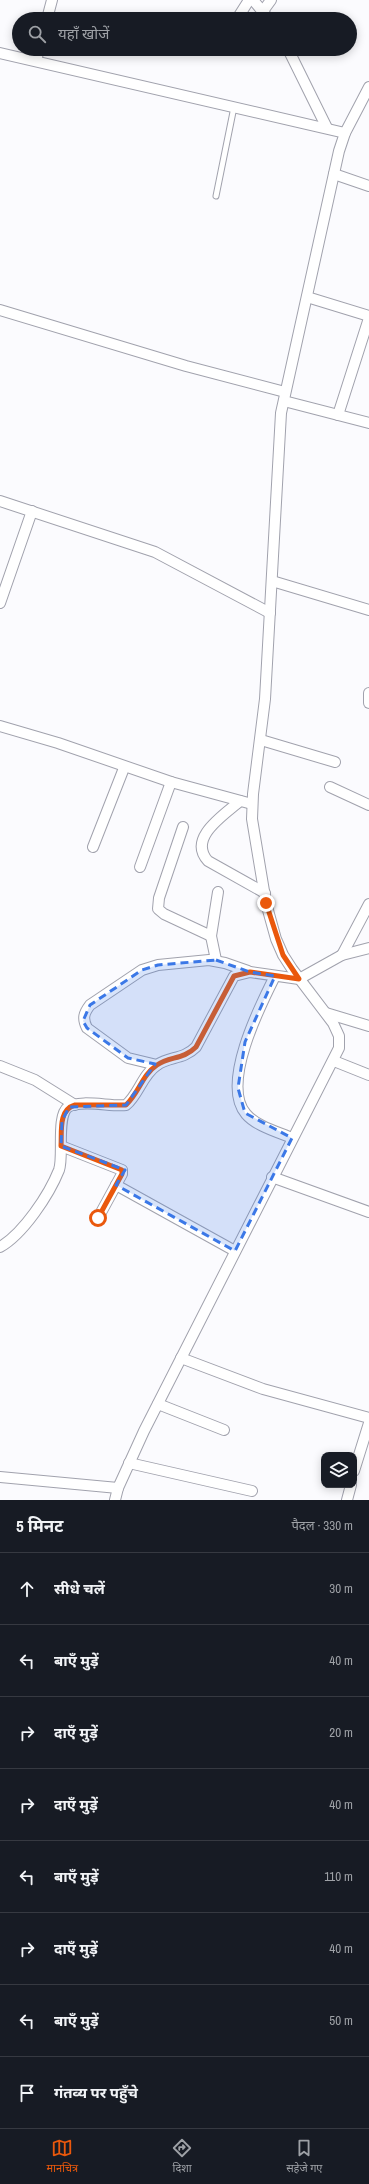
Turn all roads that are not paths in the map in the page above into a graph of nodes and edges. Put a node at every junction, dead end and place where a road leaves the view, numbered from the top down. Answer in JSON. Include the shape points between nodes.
{"nodes":[{"id":1,"x":52,"y":0,"type":"edge"},
{"id":2,"x":249,"y":0,"type":"edge"},
{"id":3,"x":253,"y":0,"type":"edge"},
{"id":4,"x":270,"y":0,"type":"edge"},
{"id":5,"x":49,"y":12,"type":"edge"},
{"id":6,"x":241,"y":12,"type":"edge"},
{"id":7,"x":263,"y":12,"type":"edge"},
{"id":8,"x":267,"y":12,"type":"edge"},
{"id":9,"x":0,"y":53,"type":"edge"},
{"id":10,"x":12,"y":56,"type":"edge"},
{"id":11,"x":14,"y":56,"type":"edge"},
{"id":12,"x":37,"y":56,"type":"edge"},
{"id":13,"x":291,"y":56,"type":"edge"},
{"id":14,"x":36,"y":61,"type":"junction"},
{"id":15,"x":369,"y":87,"type":"edge"},
{"id":16,"x":234,"y":107,"type":"junction"},
{"id":17,"x":327,"y":128,"type":"junction"},
{"id":18,"x":346,"y":133,"type":"junction"},
{"id":19,"x":334,"y":174,"type":"junction"},
{"id":20,"x":369,"y":186,"type":"edge"},
{"id":21,"x":216,"y":196,"type":"dead end"},
{"id":22,"x":307,"y":297,"type":"junction"},
{"id":23,"x":0,"y":310,"type":"edge"},
{"id":24,"x":369,"y":317,"type":"edge"},
{"id":25,"x":284,"y":396,"type":"junction"},
{"id":26,"x":338,"y":415,"type":"junction"},
{"id":27,"x":369,"y":423,"type":"edge"},
{"id":28,"x":0,"y":500,"type":"edge"},
{"id":29,"x":32,"y":511,"type":"junction"},
{"id":30,"x":272,"y":581,"type":"junction"},
{"id":31,"x":0,"y":603,"type":"edge"},
{"id":32,"x":369,"y":610,"type":"edge"},
{"id":33,"x":270,"y":613,"type":"junction"},
{"id":34,"x":369,"y":693,"type":"edge"},
{"id":35,"x":369,"y":703,"type":"edge"},
{"id":36,"x":0,"y":726,"type":"edge"},
{"id":37,"x":261,"y":740,"type":"junction"},
{"id":38,"x":335,"y":762,"type":"dead end"},
{"id":39,"x":124,"y":768,"type":"junction"},
{"id":40,"x":170,"y":782,"type":"junction"},
{"id":41,"x":330,"y":787,"type":"dead end"},
{"id":42,"x":240,"y":801,"type":"junction"},
{"id":43,"x":252,"y":804,"type":"junction"},
{"id":44,"x":369,"y":806,"type":"edge"},
{"id":45,"x":183,"y":827,"type":"dead end"},
{"id":46,"x":93,"y":847,"type":"dead end"},
{"id":47,"x":140,"y":867,"type":"dead end"},
{"id":48,"x":218,"y":892,"type":"dead end"},
{"id":49,"x":265,"y":893,"type":"junction"},
{"id":50,"x":368,"y":908,"type":"edge"},
{"id":51,"x":211,"y":936,"type":"junction"},
{"id":52,"x":369,"y":948,"type":"edge"},
{"id":53,"x":342,"y":955,"type":"junction"},
{"id":54,"x":216,"y":960,"type":"junction"},
{"id":55,"x":250,"y":972,"type":"junction"},
{"id":56,"x":275,"y":976,"type":"junction"},
{"id":57,"x":299,"y":979,"type":"junction"},
{"id":58,"x":326,"y":1013,"type":"junction"},
{"id":59,"x":369,"y":1026,"type":"edge"},
{"id":60,"x":334,"y":1061,"type":"junction"},
{"id":61,"x":157,"y":1065,"type":"junction"},
{"id":62,"x":0,"y":1066,"type":"edge"},
{"id":63,"x":369,"y":1075,"type":"edge"},
{"id":64,"x":75,"y":1105,"type":"junction"},
{"id":65,"x":292,"y":1138,"type":"junction"},
{"id":66,"x":61,"y":1146,"type":"junction"},
{"id":67,"x":272,"y":1177,"type":"junction"},
{"id":68,"x":116,"y":1185,"type":"junction"},
{"id":69,"x":369,"y":1212,"type":"edge"},
{"id":70,"x":98,"y":1218,"type":"dead end"},
{"id":71,"x":0,"y":1247,"type":"edge"},
{"id":72,"x":235,"y":1251,"type":"junction"},
{"id":73,"x":181,"y":1358,"type":"junction"},
{"id":74,"x":158,"y":1404,"type":"junction"},
{"id":75,"x":369,"y":1418,"type":"edge"},
{"id":76,"x":369,"y":1423,"type":"edge"},
{"id":77,"x":224,"y":1430,"type":"dead end"},
{"id":78,"x":357,"y":1461,"type":"edge"},
{"id":79,"x":129,"y":1463,"type":"junction"},
{"id":80,"x":0,"y":1477,"type":"edge"},
{"id":81,"x":118,"y":1488,"type":"junction"},
{"id":82,"x":350,"y":1488,"type":"edge"},
{"id":83,"x":252,"y":1491,"type":"dead end"},
{"id":84,"x":115,"y":1500,"type":"edge"},
{"id":85,"x":347,"y":1500,"type":"edge"}],
"edges":[{"from":1,"to":5,"type":"street"},
{"from":2,"to":6,"type":"street"},
{"from":3,"to":7,"type":"street"},
{"from":4,"to":8,"type":"street"},
{"from":9,"to":10,"type":"street"},
{"from":11,"to":14,"type":"street"},
{"from":12,"to":14,"type":"street"},
{"from":13,"to":17,"type":"street"},
{"from":14,"to":16,"type":"street"},
{"from":15,"to":18,"type":"street"},
{"from":16,"to":17,"type":"street"},
{"from":16,"to":21,"type":"lane"},
{"from":17,"to":18,"type":"street"},
{"from":18,"to":19,"type":"street"},
{"from":19,"to":20,"type":"street"},
{"from":19,"to":22,"type":"street"},
{"from":22,"to":24,"type":"street"},
{"from":22,"to":25,"type":"street"},
{"from":23,"to":25,"type":"street"},
{"from":24,"to":26,"type":"street"},
{"from":25,"to":26,"type":"street"},
{"from":25,"to":30,"type":"street","via":[[279,437]]},
{"from":26,"to":27,"type":"street"},
{"from":28,"to":29,"type":"street"},
{"from":29,"to":31,"type":"street"},
{"from":29,"to":33,"type":"street","via":[[156,552]]},
{"from":30,"to":32,"type":"street"},
{"from":30,"to":33,"type":"street"},
{"from":33,"to":37,"type":"street"},
{"from":34,"to":35,"type":"street"},
{"from":36,"to":39,"type":"street"},
{"from":37,"to":38,"type":"street"},
{"from":37,"to":43,"type":"street"},
{"from":39,"to":40,"type":"street"},
{"from":39,"to":46,"type":"street"},
{"from":40,"to":42,"type":"street"},
{"from":40,"to":47,"type":"street"},
{"from":41,"to":44,"type":"street"},
{"from":42,"to":43,"type":"street"},
{"from":42,"to":49,"type":"street","via":[[206,831],[201,848],[208,861]]},
{"from":43,"to":49,"type":"street","via":[[254,839]]},
{"from":45,"to":51,"type":"street","via":[[158,908],[164,914]]},
{"from":48,"to":51,"type":"street"},
{"from":49,"to":57,"type":"street","via":[[276,939]]},
{"from":50,"to":53,"type":"street"},
{"from":51,"to":54,"type":"street"},
{"from":52,"to":53,"type":"street"},
{"from":53,"to":57,"type":"street"},
{"from":54,"to":55,"type":"street"},
{"from":54,"to":61,"type":"street","via":[[166,964],[142,970],[98,999],[84,1012],[87,1028],[122,1054]]},
{"from":55,"to":56,"type":"street"},
{"from":55,"to":61,"type":"street","via":[[234,976],[189,1054]]},
{"from":56,"to":57,"type":"street"},
{"from":56,"to":65,"type":"street","via":[[245,1042],[239,1093],[245,1113],[252,1119]]},
{"from":57,"to":58,"type":"street"},
{"from":58,"to":59,"type":"street"},
{"from":58,"to":60,"type":"street","via":[[339,1036],[339,1048]]},
{"from":60,"to":63,"type":"street"},
{"from":60,"to":65,"type":"street"},
{"from":61,"to":64,"type":"street","via":[[142,1081],[126,1105]]},
{"from":62,"to":64,"type":"street","via":[[35,1080]]},
{"from":64,"to":66,"type":"street","via":[[68,1107],[64,1112]]},
{"from":65,"to":67,"type":"street"},
{"from":66,"to":68,"type":"street","via":[[118,1167],[122,1174]]},
{"from":66,"to":71,"type":"street","via":[[59,1169],[48,1190],[13,1240]]},
{"from":67,"to":69,"type":"street"},
{"from":67,"to":72,"type":"street"},
{"from":68,"to":70,"type":"street"},
{"from":68,"to":72,"type":"street"},
{"from":72,"to":73,"type":"street"},
{"from":73,"to":74,"type":"street"},
{"from":73,"to":75,"type":"street","via":[[263,1389]]},
{"from":74,"to":77,"type":"street"},
{"from":74,"to":79,"type":"street"},
{"from":76,"to":78,"type":"street"},
{"from":79,"to":81,"type":"street"},
{"from":79,"to":83,"type":"street"},
{"from":80,"to":81,"type":"street"},
{"from":81,"to":84,"type":"street"},
{"from":82,"to":85,"type":"street"}]}
